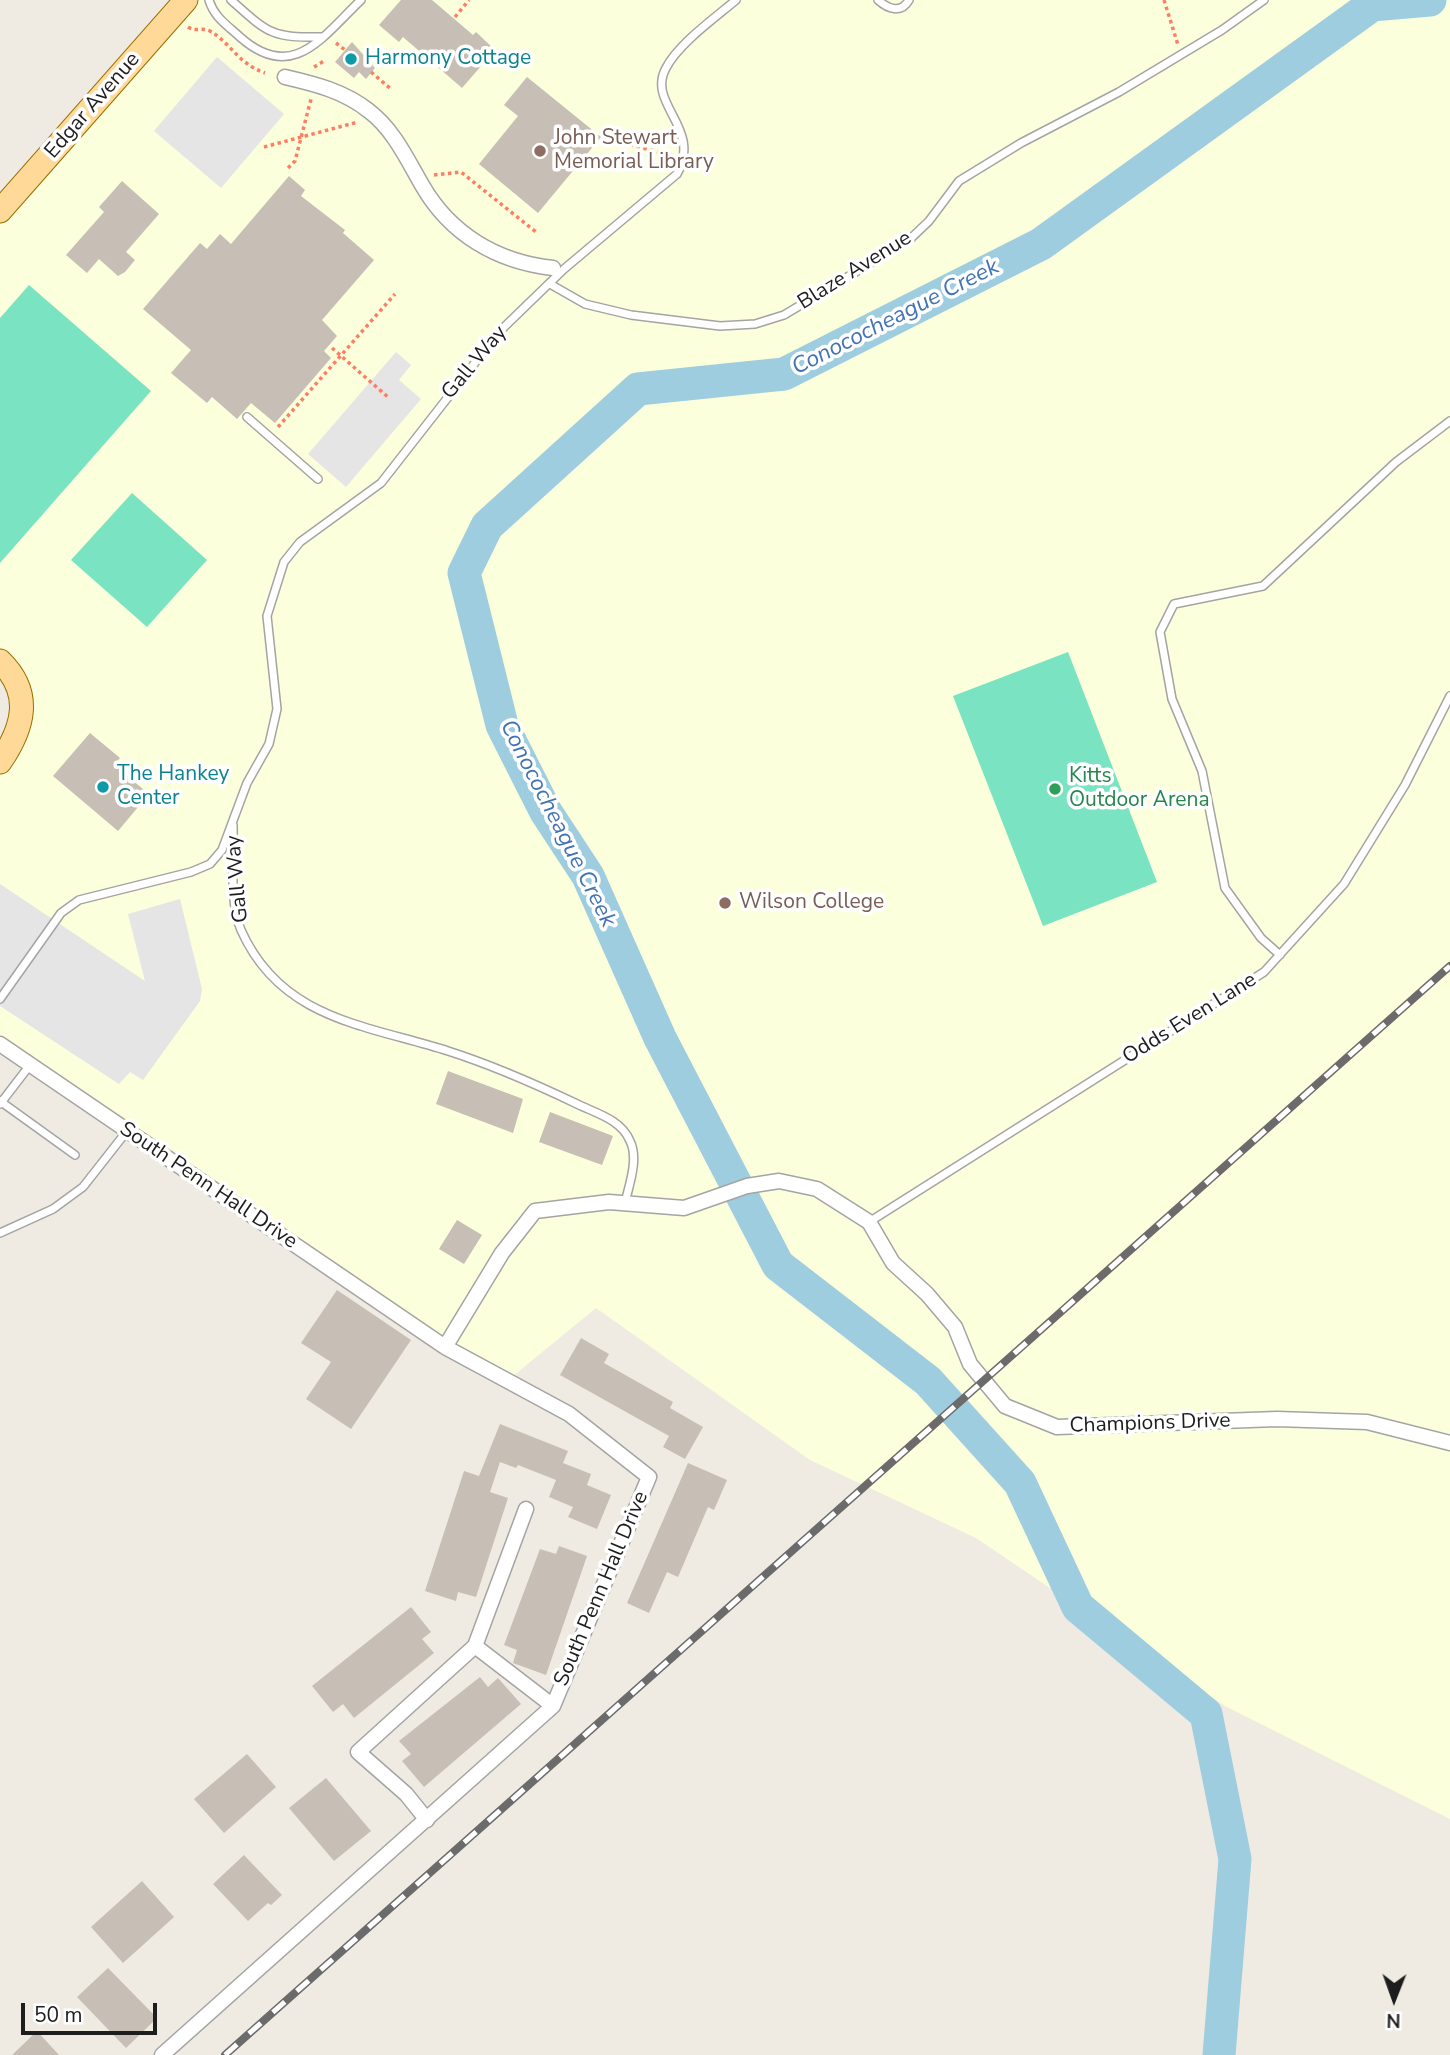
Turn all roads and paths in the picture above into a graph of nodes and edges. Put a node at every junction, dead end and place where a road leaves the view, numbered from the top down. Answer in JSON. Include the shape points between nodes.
{"nodes":[{"id":1,"x":186,"y":0,"type":"edge"},
{"id":2,"x":209,"y":0,"type":"edge"},
{"id":3,"x":231,"y":0,"type":"edge"},
{"id":4,"x":361,"y":0,"type":"edge"},
{"id":5,"x":469,"y":0,"type":"edge"},
{"id":6,"x":736,"y":0,"type":"edge"},
{"id":7,"x":878,"y":0,"type":"edge"},
{"id":8,"x":909,"y":0,"type":"edge"},
{"id":9,"x":1164,"y":0,"type":"edge"},
{"id":10,"x":1264,"y":0,"type":"edge"},
{"id":11,"x":455,"y":17,"type":"dead end"},
{"id":12,"x":188,"y":27,"type":"dead end"},
{"id":13,"x":323,"y":37,"type":"junction"},
{"id":14,"x":336,"y":43,"type":"dead end"},
{"id":15,"x":345,"y":50,"type":"dead end"},
{"id":16,"x":1181,"y":54,"type":"junction"},
{"id":17,"x":371,"y":72,"type":"dead end"},
{"id":18,"x":265,"y":73,"type":"dead end"},
{"id":19,"x":285,"y":77,"type":"dead end"},
{"id":20,"x":391,"y":89,"type":"dead end"},
{"id":21,"x":312,"y":94,"type":"dead end"},
{"id":22,"x":366,"y":119,"type":"dead end"},
{"id":23,"x":302,"y":135,"type":"junction"},
{"id":24,"x":623,"y":143,"type":"dead end"},
{"id":25,"x":264,"y":147,"type":"dead end"},
{"id":26,"x":684,"y":159,"type":"junction"},
{"id":27,"x":288,"y":168,"type":"dead end"},
{"id":28,"x":418,"y":177,"type":"junction"},
{"id":29,"x":0,"y":211,"type":"edge"},
{"id":30,"x":536,"y":232,"type":"dead end"},
{"id":31,"x":559,"y":268,"type":"junction"},
{"id":32,"x":550,"y":284,"type":"junction"},
{"id":33,"x":395,"y":294,"type":"dead end"},
{"id":34,"x":332,"y":348,"type":"dead end"},
{"id":35,"x":341,"y":356,"type":"junction"},
{"id":36,"x":389,"y":398,"type":"dead end"},
{"id":37,"x":247,"y":417,"type":"dead end"},
{"id":38,"x":1450,"y":421,"type":"edge"},
{"id":39,"x":269,"y":437,"type":"junction"},
{"id":40,"x":318,"y":480,"type":"dead end"},
{"id":41,"x":0,"y":661,"type":"edge"},
{"id":42,"x":1450,"y":696,"type":"edge"},
{"id":43,"x":0,"y":762,"type":"edge"},
{"id":44,"x":233,"y":821,"type":"junction"},
{"id":45,"x":1280,"y":955,"type":"junction"},
{"id":46,"x":0,"y":999,"type":"edge"},
{"id":47,"x":0,"y":1044,"type":"edge"},
{"id":48,"x":30,"y":1065,"type":"junction"},
{"id":49,"x":1,"y":1102,"type":"edge"},
{"id":50,"x":127,"y":1130,"type":"junction"},
{"id":51,"x":75,"y":1155,"type":"dead end"},
{"id":52,"x":625,"y":1203,"type":"junction"},
{"id":53,"x":869,"y":1222,"type":"junction"},
{"id":54,"x":0,"y":1233,"type":"edge"},
{"id":55,"x":445,"y":1347,"type":"junction"},
{"id":56,"x":1450,"y":1443,"type":"edge"},
{"id":57,"x":526,"y":1508,"type":"dead end"},
{"id":58,"x":475,"y":1646,"type":"junction"},
{"id":59,"x":553,"y":1706,"type":"junction"},
{"id":60,"x":427,"y":1820,"type":"junction"},
{"id":61,"x":162,"y":2055,"type":"edge"}],
"edges":[{"from":1,"to":29,"type":"main road","name":"Edgar Avenue"},
{"from":2,"to":13,"type":"lane","via":[[213,12],[264,53],[307,52]]},
{"from":3,"to":13,"type":"lane","via":[[266,32]]},
{"from":4,"to":13,"type":"lane"},
{"from":5,"to":11,"type":"path"},
{"from":6,"to":26,"type":"lane","via":[[664,69],[664,98],[685,140]]},
{"from":7,"to":8,"type":"lane","via":[[886,8],[897,9]]},
{"from":9,"to":16,"type":"path"},
{"from":10,"to":16,"type":"lane","name":"Blaze Avenue"},
{"from":12,"to":18,"type":"path","via":[[211,32],[249,67]]},
{"from":14,"to":15,"type":"path"},
{"from":16,"to":32,"type":"lane","name":"Blaze Avenue","via":[[959,181],[929,222],[909,240],[784,315],[755,324],[720,326],[631,315],[585,304]]},
{"from":17,"to":20,"type":"path"},
{"from":19,"to":28,"type":"street","via":[[334,90],[371,112]]},
{"from":21,"to":23,"type":"path"},
{"from":22,"to":23,"type":"path"},
{"from":23,"to":25,"type":"path"},
{"from":23,"to":27,"type":"path","via":[[295,161]]},
{"from":24,"to":26,"type":"path"},
{"from":26,"to":31,"type":"lane","name":"Gall Way","via":[[677,174]]},
{"from":28,"to":30,"type":"path","via":[[460,172]]},
{"from":28,"to":31,"type":"street","via":[[434,205],[468,238],[514,261]]},
{"from":31,"to":32,"type":"lane","name":"Gall Way"},
{"from":32,"to":44,"type":"lane","name":"Gall Way","via":[[499,332],[381,483],[300,542],[284,562],[267,616],[277,709],[269,744],[247,782]]},
{"from":33,"to":35,"type":"path"},
{"from":34,"to":35,"type":"path"},
{"from":35,"to":36,"type":"path"},
{"from":35,"to":39,"type":"path"},
{"from":37,"to":39,"type":"lane"},
{"from":38,"to":45,"type":"lane","via":[[1396,462],[1263,586],[1174,604],[1160,632],[1172,699],[1202,771],[1225,888],[1261,938]]},
{"from":39,"to":40,"type":"lane"},
{"from":41,"to":43,"type":"main road","via":[[19,686],[23,711],[21,726]]},
{"from":42,"to":45,"type":"lane","name":"Odds Even Lane","via":[[1405,785],[1344,884]]},
{"from":44,"to":46,"type":"lane","via":[[222,850],[210,863],[79,900],[61,913]]},
{"from":44,"to":52,"type":"lane","name":"Gall Way","via":[[240,928],[274,977],[299,998],[352,1026],[504,1070],[617,1123],[632,1144]]},
{"from":45,"to":53,"type":"lane","name":"Odds Even Lane","via":[[1264,972]]},
{"from":47,"to":48,"type":"street","name":"South Penn Hall Drive"},
{"from":48,"to":49,"type":"lane"},
{"from":48,"to":50,"type":"street","name":"South Penn Hall Drive"},
{"from":49,"to":51,"type":"lane"},
{"from":50,"to":54,"type":"lane","via":[[83,1187],[53,1209]]},
{"from":50,"to":55,"type":"street","name":"South Penn Hall Drive"},
{"from":52,"to":53,"type":"street","name":"Champions Drive","via":[[684,1208],[747,1186],[779,1181],[817,1189]]},
{"from":52,"to":55,"type":"street","via":[[535,1211],[502,1253]]},
{"from":53,"to":56,"type":"street","name":"Champions Drive","via":[[893,1263],[955,1327],[970,1364],[1005,1406],[1057,1427],[1277,1419],[1367,1422]]},
{"from":55,"to":59,"type":"street","name":"South Penn Hall Drive","via":[[569,1414],[649,1477]]},
{"from":57,"to":58,"type":"street"},
{"from":58,"to":59,"type":"street"},
{"from":58,"to":60,"type":"street","via":[[358,1752],[406,1794]]},
{"from":59,"to":60,"type":"street","name":"South Penn Hall Drive"},
{"from":60,"to":61,"type":"street","name":"South Penn Hall Drive"}]}
